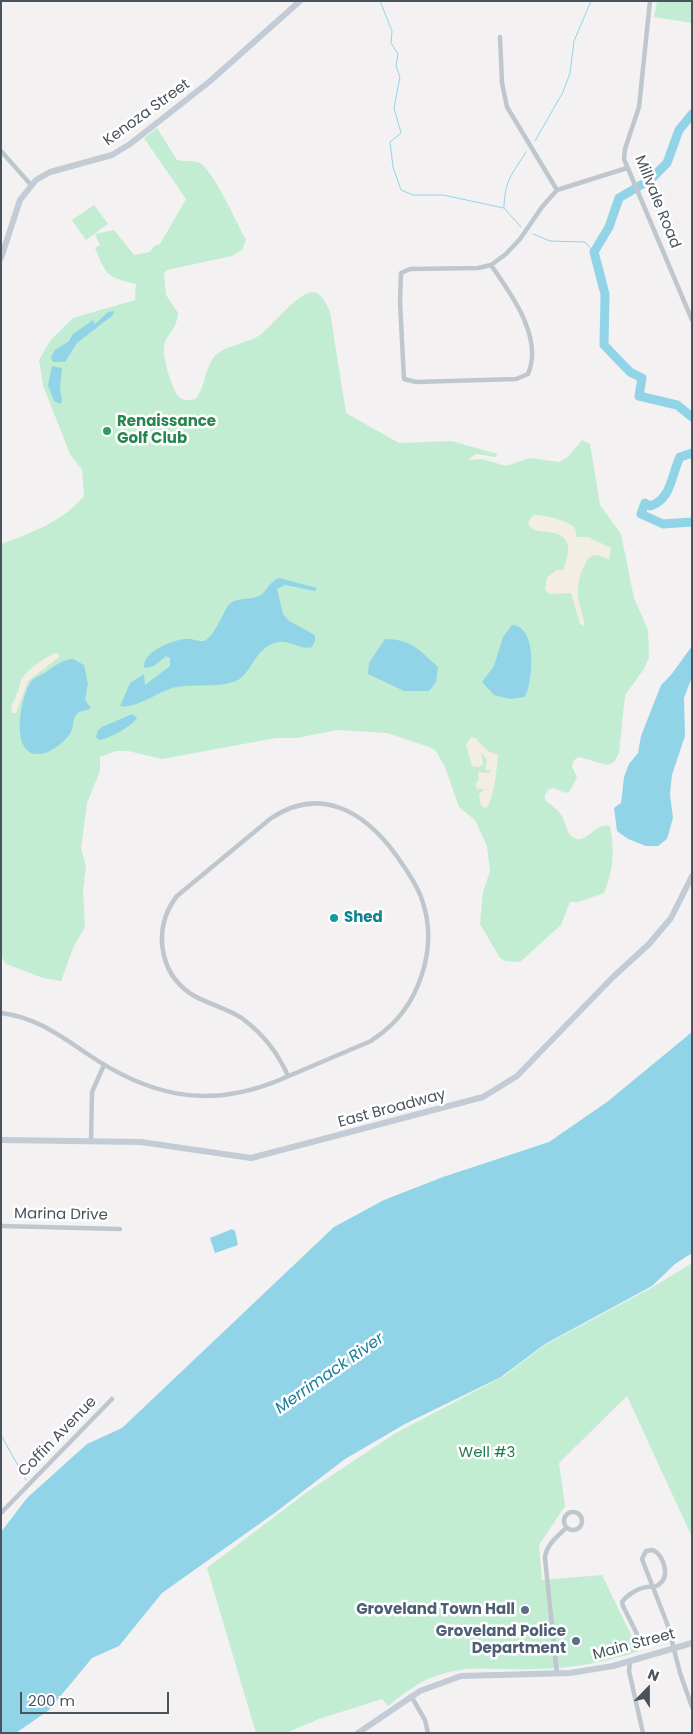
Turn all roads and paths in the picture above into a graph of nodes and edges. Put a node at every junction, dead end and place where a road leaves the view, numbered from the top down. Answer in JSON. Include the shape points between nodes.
{"nodes":[{"id":1,"x":300,"y":1,"type":"edge"},
{"id":2,"x":650,"y":1,"type":"edge"},
{"id":3,"x":500,"y":37,"type":"dead end"},
{"id":4,"x":1,"y":151,"type":"edge"},
{"id":5,"x":627,"y":168,"type":"junction"},
{"id":6,"x":31,"y":185,"type":"junction"},
{"id":7,"x":557,"y":190,"type":"junction"},
{"id":8,"x":1,"y":258,"type":"edge"},
{"id":9,"x":491,"y":265,"type":"junction"},
{"id":10,"x":692,"y":320,"type":"edge"},
{"id":11,"x":692,"y":876,"type":"edge"},
{"id":12,"x":1,"y":1014,"type":"edge"},
{"id":13,"x":104,"y":1065,"type":"junction"},
{"id":14,"x":288,"y":1076,"type":"junction"},
{"id":15,"x":1,"y":1140,"type":"edge"},
{"id":16,"x":91,"y":1142,"type":"junction"},
{"id":17,"x":1,"y":1226,"type":"edge"},
{"id":18,"x":120,"y":1229,"type":"dead end"},
{"id":19,"x":112,"y":1399,"type":"dead end"},
{"id":20,"x":1,"y":1513,"type":"edge"},
{"id":21,"x":566,"y":1528,"type":"junction"},
{"id":22,"x":652,"y":1587,"type":"junction"},
{"id":23,"x":670,"y":1633,"type":"junction"},
{"id":24,"x":692,"y":1643,"type":"edge"},
{"id":25,"x":673,"y":1647,"type":"junction"},
{"id":26,"x":630,"y":1661,"type":"junction"},
{"id":27,"x":557,"y":1674,"type":"junction"},
{"id":28,"x":412,"y":1696,"type":"junction"},
{"id":29,"x":692,"y":1707,"type":"edge"},
{"id":30,"x":358,"y":1733,"type":"edge"},
{"id":31,"x":428,"y":1733,"type":"edge"},
{"id":32,"x":643,"y":1733,"type":"edge"}],
"edges":[{"from":1,"to":6,"type":"street","name":"Kenoza Street","via":[[210,82],[130,144],[112,155],[50,172]]},
{"from":2,"to":5,"type":"street","name":"Millvale Road","via":[[639,107],[624,155]]},
{"from":3,"to":7,"type":"street","via":[[502,83],[507,107]]},
{"from":4,"to":6,"type":"street"},
{"from":5,"to":7,"type":"street"},
{"from":5,"to":10,"type":"street","name":"Millvale Road"},
{"from":6,"to":8,"type":"street","name":"Kenoza Street","via":[[18,206]]},
{"from":7,"to":9,"type":"street","via":[[520,239]]},
{"from":9,"to":9,"type":"street","via":[[526,320],[531,356],[528,374],[516,379],[416,382],[404,378],[401,273],[410,269]]},
{"from":11,"to":16,"type":"street","name":"East Broadway","via":[[671,918],[653,940],[517,1076],[483,1097],[251,1158],[140,1142]]},
{"from":12,"to":13,"type":"street","via":[[28,1019],[49,1028]]},
{"from":13,"to":14,"type":"street","via":[[152,1088],[194,1096],[236,1094]]},
{"from":13,"to":16,"type":"street","via":[[93,1088]]},
{"from":14,"to":14,"type":"street","via":[[371,1041],[388,1029],[413,997],[420,982],[427,947],[426,913],[418,888],[408,872],[368,823],[345,809],[326,804],[294,807],[270,819],[177,896],[168,910],[162,931],[164,959],[178,983],[250,1025],[272,1048]]},
{"from":15,"to":16,"type":"street","name":"East Broadway"},
{"from":17,"to":18,"type":"street","name":"Marina Drive"},
{"from":19,"to":20,"type":"street","name":"Coffin Avenue"},
{"from":21,"to":21,"type":"street","via":[[574,1531],[581,1526],[579,1514],[571,1512],[566,1515]]},
{"from":21,"to":27,"type":"street","via":[[548,1548],[546,1558]]},
{"from":22,"to":22,"type":"street","via":[[642,1559],[650,1550],[658,1554],[665,1569],[661,1583]]},
{"from":22,"to":23,"type":"street"},
{"from":22,"to":23,"type":"street","via":[[628,1596],[622,1602],[623,1606],[643,1642]]},
{"from":23,"to":25,"type":"street"},
{"from":24,"to":25,"type":"street","name":"Main Street"},
{"from":25,"to":26,"type":"street","name":"Main Street"},
{"from":25,"to":29,"type":"street"},
{"from":26,"to":27,"type":"street","name":"Main Street","via":[[606,1668]]},
{"from":26,"to":32,"type":"street","via":[[629,1671]]},
{"from":27,"to":28,"type":"street","name":"Main Street","via":[[461,1676]]},
{"from":28,"to":30,"type":"street","name":"Main Street"},
{"from":28,"to":31,"type":"street"}]}
